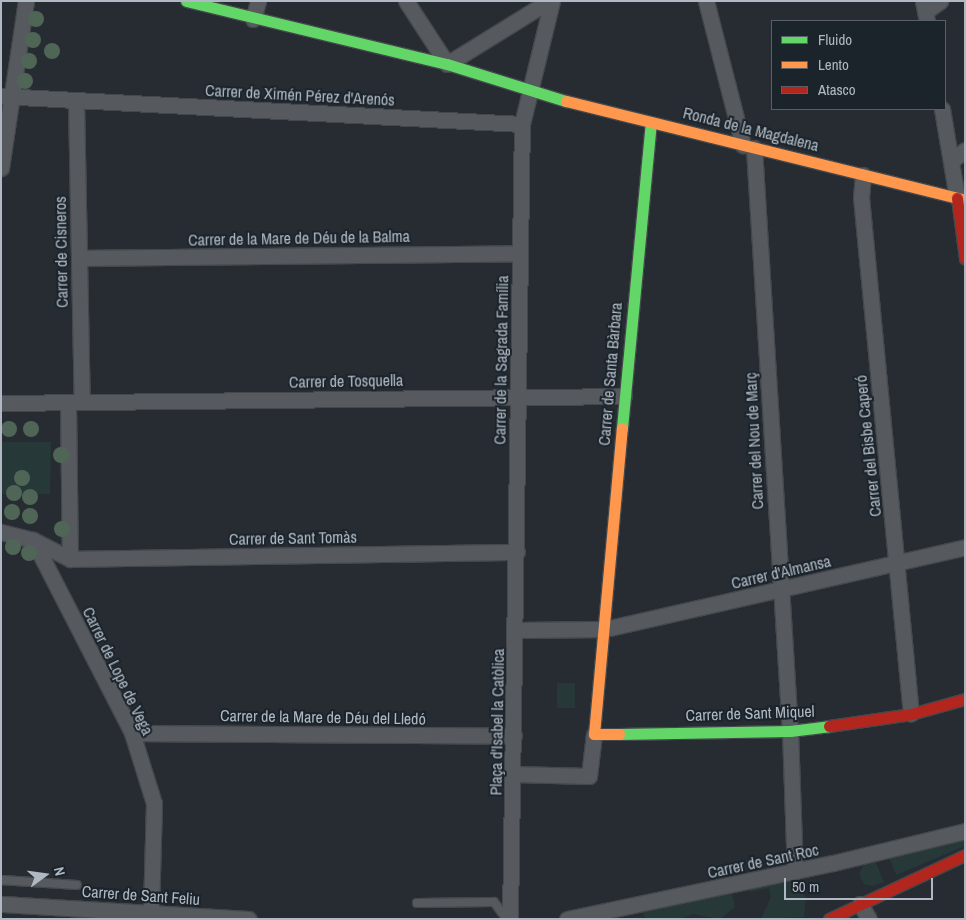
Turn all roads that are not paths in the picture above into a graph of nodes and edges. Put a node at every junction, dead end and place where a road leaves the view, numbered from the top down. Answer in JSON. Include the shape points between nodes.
{"nodes":[{"id":1,"x":26,"y":1,"type":"edge"},
{"id":2,"x":186,"y":1,"type":"edge"},
{"id":3,"x":258,"y":1,"type":"edge"},
{"id":4,"x":406,"y":1,"type":"edge"},
{"id":5,"x":550,"y":1,"type":"edge"},
{"id":6,"x":706,"y":1,"type":"edge"},
{"id":7,"x":940,"y":1,"type":"edge"},
{"id":8,"x":925,"y":11,"type":"edge"},
{"id":9,"x":253,"y":19,"type":"junction"},
{"id":10,"x":446,"y":64,"type":"junction"},
{"id":11,"x":528,"y":92,"type":"junction"},
{"id":12,"x":6,"y":96,"type":"edge"},
{"id":13,"x":76,"y":101,"type":"junction"},
{"id":14,"x":942,"y":110,"type":"edge"},
{"id":15,"x":651,"y":122,"type":"junction"},
{"id":16,"x":522,"y":124,"type":"junction"},
{"id":17,"x":748,"y":146,"type":"junction"},
{"id":18,"x":965,"y":150,"type":"edge"},
{"id":19,"x":951,"y":161,"type":"junction"},
{"id":20,"x":1,"y":168,"type":"edge"},
{"id":21,"x":863,"y":175,"type":"junction"},
{"id":22,"x":961,"y":199,"type":"edge"},
{"id":23,"x":520,"y":253,"type":"junction"},
{"id":24,"x":79,"y":258,"type":"junction"},
{"id":25,"x":965,"y":258,"type":"edge"},
{"id":26,"x":518,"y":396,"type":"junction"},
{"id":27,"x":624,"y":396,"type":"junction"},
{"id":28,"x":75,"y":402,"type":"junction"},
{"id":29,"x":1,"y":403,"type":"edge"},
{"id":30,"x":1,"y":532,"type":"edge"},
{"id":31,"x":33,"y":540,"type":"junction"},
{"id":32,"x":965,"y":548,"type":"edge"},
{"id":33,"x":516,"y":552,"type":"junction"},
{"id":34,"x":70,"y":559,"type":"junction"},
{"id":35,"x":897,"y":563,"type":"junction"},
{"id":36,"x":781,"y":591,"type":"junction"},
{"id":37,"x":605,"y":629,"type":"junction"},
{"id":38,"x":516,"y":630,"type":"junction"},
{"id":39,"x":965,"y":699,"type":"edge"},
{"id":40,"x":911,"y":714,"type":"junction"},
{"id":41,"x":790,"y":731,"type":"junction"},
{"id":42,"x":132,"y":732,"type":"junction"},
{"id":43,"x":594,"y":734,"type":"junction"},
{"id":44,"x":514,"y":736,"type":"junction"},
{"id":45,"x":514,"y":774,"type":"junction"},
{"id":46,"x":965,"y":831,"type":"edge"},
{"id":47,"x":965,"y":855,"type":"edge"},
{"id":48,"x":795,"y":871,"type":"junction"},
{"id":49,"x":1,"y":880,"type":"edge"},
{"id":50,"x":76,"y":885,"type":"dead end"},
{"id":51,"x":417,"y":903,"type":"dead end"},
{"id":52,"x":1,"y":904,"type":"edge"},
{"id":53,"x":860,"y":904,"type":"junction"},
{"id":54,"x":150,"y":913,"type":"junction"},
{"id":55,"x":98,"y":914,"type":"edge"},
{"id":56,"x":231,"y":918,"type":"edge"},
{"id":57,"x":249,"y":919,"type":"edge"},
{"id":58,"x":509,"y":919,"type":"edge"},
{"id":59,"x":567,"y":919,"type":"edge"},
{"id":60,"x":829,"y":919,"type":"edge"},
{"id":61,"x":869,"y":919,"type":"edge"}],
"edges":[{"from":1,"to":12,"type":"street"},
{"from":2,"to":9,"type":"main road","name":"Ronda de la Magdalena"},
{"from":3,"to":9,"type":"street"},
{"from":4,"to":10,"type":"street"},
{"from":5,"to":10,"type":"street"},
{"from":5,"to":11,"type":"street"},
{"from":6,"to":17,"type":"street","name":"Carrer del Nou de Març"},
{"from":7,"to":8,"type":"street"},
{"from":9,"to":10,"type":"main road","name":"Ronda de la Magdalena"},
{"from":10,"to":11,"type":"main road","name":"Ronda de la Magdalena"},
{"from":11,"to":15,"type":"main road","name":"Ronda de la Magdalena"},
{"from":11,"to":16,"type":"street","name":"Carrer de la Sagrada Família"},
{"from":12,"to":13,"type":"street","name":"Carrer de Ximén Pérez d'Arenós"},
{"from":12,"to":20,"type":"street"},
{"from":13,"to":16,"type":"street","name":"Carrer de Ximén Pérez d'Arenós"},
{"from":13,"to":24,"type":"street","name":"Carrer de Cisneros"},
{"from":14,"to":19,"type":"street"},
{"from":15,"to":17,"type":"main road","name":"Ronda de la Magdalena"},
{"from":15,"to":27,"type":"main road","name":"Carrer de Santa Bàrbara"},
{"from":16,"to":23,"type":"street","name":"Carrer de la Sagrada Família"},
{"from":17,"to":21,"type":"main road","name":"Ronda de la Magdalena"},
{"from":17,"to":36,"type":"street","name":"Carrer del Nou de Març"},
{"from":18,"to":19,"type":"street"},
{"from":19,"to":22,"type":"street"},
{"from":21,"to":22,"type":"main road","name":"Ronda de la Magdalena"},
{"from":21,"to":35,"type":"street","name":"Carrer del Bisbe Caperó","via":[[861,197]]},
{"from":22,"to":25,"type":"main road"},
{"from":23,"to":24,"type":"street","name":"Carrer de la Mare de Déu de la Balma"},
{"from":23,"to":26,"type":"street","name":"Carrer de la Sagrada Família"},
{"from":24,"to":28,"type":"street","name":"Carrer de Cisneros"},
{"from":26,"to":27,"type":"street","name":"Carrer de Tosquella"},
{"from":26,"to":28,"type":"street","name":"Carrer de Tosquella"},
{"from":26,"to":33,"type":"street","name":"Carrer de la Sagrada Família"},
{"from":27,"to":37,"type":"main road","name":"Carrer de Santa Bàrbara"},
{"from":28,"to":29,"type":"street","name":"Carrer de Tosquella"},
{"from":28,"to":34,"type":"street","name":"Carrer de Cisneros"},
{"from":30,"to":31,"type":"street"},
{"from":31,"to":34,"type":"street"},
{"from":31,"to":42,"type":"street","name":"Carrer de Lope de Vega"},
{"from":32,"to":35,"type":"street","name":"Carrer d'Almansa"},
{"from":33,"to":34,"type":"street","name":"Carrer de Sant Tomàs"},
{"from":33,"to":38,"type":"street","name":"Carrer de la Sagrada Família"},
{"from":35,"to":36,"type":"street","name":"Carrer d'Almansa"},
{"from":35,"to":40,"type":"street","name":"Carrer del Bisbe Caperó"},
{"from":36,"to":37,"type":"street","name":"Carrer d'Almansa"},
{"from":36,"to":41,"type":"street","name":"Carrer del Nou de Març"},
{"from":37,"to":38,"type":"street","name":"Plaça d'Isabel la Catòlica"},
{"from":37,"to":43,"type":"main road"},
{"from":38,"to":44,"type":"street","name":"Plaça d'Isabel la Catòlica"},
{"from":39,"to":40,"type":"main road","name":"Carrer de Sant Miquel"},
{"from":40,"to":41,"type":"main road","name":"Carrer de Sant Miquel"},
{"from":41,"to":43,"type":"main road","name":"Carrer de Sant Miquel"},
{"from":41,"to":48,"type":"street","name":"Carrer del Nou de Març"},
{"from":42,"to":44,"type":"street","name":"Carrer de la Mare de Déu del Lledó"},
{"from":42,"to":54,"type":"street","name":"Carrer de Lope de Vega","via":[[154,803]]},
{"from":43,"to":45,"type":"street","via":[[589,776]]},
{"from":44,"to":45,"type":"street","name":"Plaça d'Isabel la Catòlica"},
{"from":45,"to":58,"type":"street","name":"Plaça d'Isabel la Catòlica"},
{"from":46,"to":48,"type":"street","name":"Carrer de Sant Roc"},
{"from":47,"to":53,"type":"main road"},
{"from":48,"to":59,"type":"street","name":"Carrer de Sant Roc"},
{"from":49,"to":50,"type":"lane"},
{"from":51,"to":58,"type":"lane","via":[[494,902]]},
{"from":52,"to":55,"type":"street","name":"Carrer de Sant Feliu"},
{"from":53,"to":60,"type":"main road"},
{"from":53,"to":61,"type":"street"},
{"from":54,"to":55,"type":"street","name":"Carrer de Sant Feliu"},
{"from":54,"to":56,"type":"street","name":"Carrer de Sant Feliu"},
{"from":56,"to":57,"type":"street","name":"Carrer de Sant Feliu"}]}
